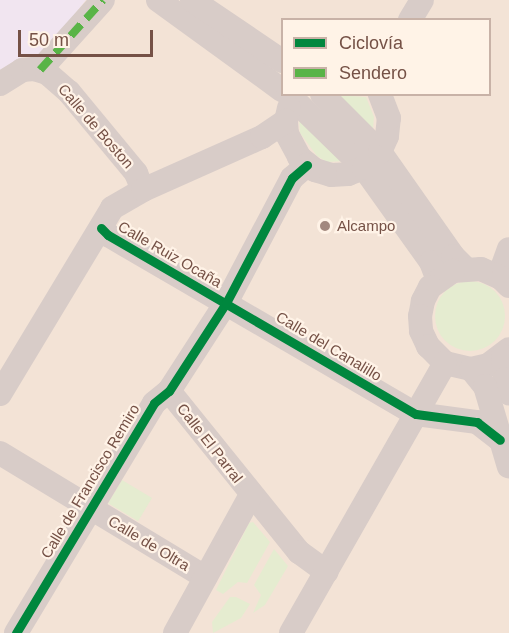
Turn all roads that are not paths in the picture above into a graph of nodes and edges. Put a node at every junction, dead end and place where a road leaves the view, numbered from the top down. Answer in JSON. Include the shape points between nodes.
{"nodes":[{"id":1,"x":103,"y":0,"type":"edge"},
{"id":2,"x":158,"y":0,"type":"edge"},
{"id":3,"x":192,"y":0,"type":"edge"},
{"id":4,"x":422,"y":0,"type":"edge"},
{"id":5,"x":411,"y":18,"type":"edge"},
{"id":6,"x":281,"y":60,"type":"edge"},
{"id":7,"x":40,"y":70,"type":"junction"},
{"id":8,"x":0,"y":84,"type":"edge"},
{"id":9,"x":281,"y":94,"type":"edge"},
{"id":10,"x":324,"y":96,"type":"edge"},
{"id":11,"x":381,"y":96,"type":"edge"},
{"id":12,"x":289,"y":100,"type":"edge"},
{"id":13,"x":372,"y":160,"type":"junction"},
{"id":14,"x":307,"y":165,"type":"junction"},
{"id":15,"x":143,"y":190,"type":"junction"},
{"id":16,"x":101,"y":228,"type":"junction"},
{"id":17,"x":509,"y":249,"type":"edge"},
{"id":18,"x":465,"y":268,"type":"junction"},
{"id":19,"x":438,"y":280,"type":"junction"},
{"id":20,"x":505,"y":282,"type":"edge"},
{"id":21,"x":226,"y":303,"type":"junction"},
{"id":22,"x":506,"y":352,"type":"edge"},
{"id":23,"x":445,"y":363,"type":"junction"},
{"id":24,"x":471,"y":369,"type":"junction"},
{"id":25,"x":169,"y":391,"type":"junction"},
{"id":26,"x":509,"y":393,"type":"edge"},
{"id":27,"x":0,"y":394,"type":"edge"},
{"id":28,"x":416,"y":414,"type":"junction"},
{"id":29,"x":500,"y":440,"type":"junction"},
{"id":30,"x":0,"y":453,"type":"edge"},
{"id":31,"x":509,"y":466,"type":"edge"},
{"id":32,"x":251,"y":495,"type":"junction"},
{"id":33,"x":91,"y":508,"type":"junction"},
{"id":34,"x":327,"y":572,"type":"junction"},
{"id":35,"x":205,"y":577,"type":"junction"},
{"id":36,"x":16,"y":633,"type":"edge"},
{"id":37,"x":176,"y":633,"type":"edge"},
{"id":38,"x":291,"y":633,"type":"edge"}],
"edges":[{"from":1,"to":7,"type":"street"},
{"from":2,"to":9,"type":"street"},
{"from":3,"to":6,"type":"street"},
{"from":4,"to":5,"type":"street"},
{"from":7,"to":8,"type":"street","via":[[22,70]]},
{"from":7,"to":15,"type":"street","name":"Calle de Boston","via":[[69,92],[136,173]]},
{"from":10,"to":13,"type":"street"},
{"from":11,"to":13,"type":"street","via":[[389,118],[387,136]]},
{"from":12,"to":13,"type":"street"},
{"from":12,"to":14,"type":"street","via":[[291,146]]},
{"from":12,"to":15,"type":"street","via":[[262,137]]},
{"from":13,"to":14,"type":"street","via":[[348,174],[331,175]]},
{"from":13,"to":18,"type":"street"},
{"from":13,"to":19,"type":"street"},
{"from":14,"to":21,"type":"street","name":"Calle de Francisco Remiro","via":[[292,178]]},
{"from":15,"to":16,"type":"street","via":[[112,208]]},
{"from":16,"to":21,"type":"street","name":"Calle Ruiz Ocaña"},
{"from":16,"to":27,"type":"street"},
{"from":17,"to":20,"type":"street","via":[[502,268]]},
{"from":18,"to":19,"type":"street"},
{"from":18,"to":20,"type":"street","via":[[481,269]]},
{"from":19,"to":23,"type":"street","via":[[423,301],[421,331],[428,346]]},
{"from":21,"to":25,"type":"street","name":"Calle de Francisco Remiro"},
{"from":21,"to":28,"type":"street","name":"Calle del Canalillo"},
{"from":22,"to":24,"type":"street","via":[[488,365]]},
{"from":22,"to":26,"type":"street","via":[[504,379]]},
{"from":23,"to":24,"type":"street"},
{"from":23,"to":28,"type":"street"},
{"from":24,"to":29,"type":"street","via":[[485,386]]},
{"from":25,"to":32,"type":"street","name":"Calle El Parral"},
{"from":25,"to":33,"type":"street","name":"Calle de Francisco Remiro","via":[[154,403]]},
{"from":28,"to":29,"type":"street","via":[[477,422]]},
{"from":28,"to":34,"type":"street"},
{"from":29,"to":31,"type":"street"},
{"from":30,"to":33,"type":"street","name":"Calle de Oltra"},
{"from":32,"to":34,"type":"street","name":"Calle El Parral","via":[[299,552]]},
{"from":32,"to":35,"type":"street"},
{"from":33,"to":35,"type":"street","name":"Calle de Oltra"},
{"from":33,"to":36,"type":"street","name":"Calle de Francisco Remiro"},
{"from":34,"to":38,"type":"street"},
{"from":35,"to":37,"type":"street"}]}
